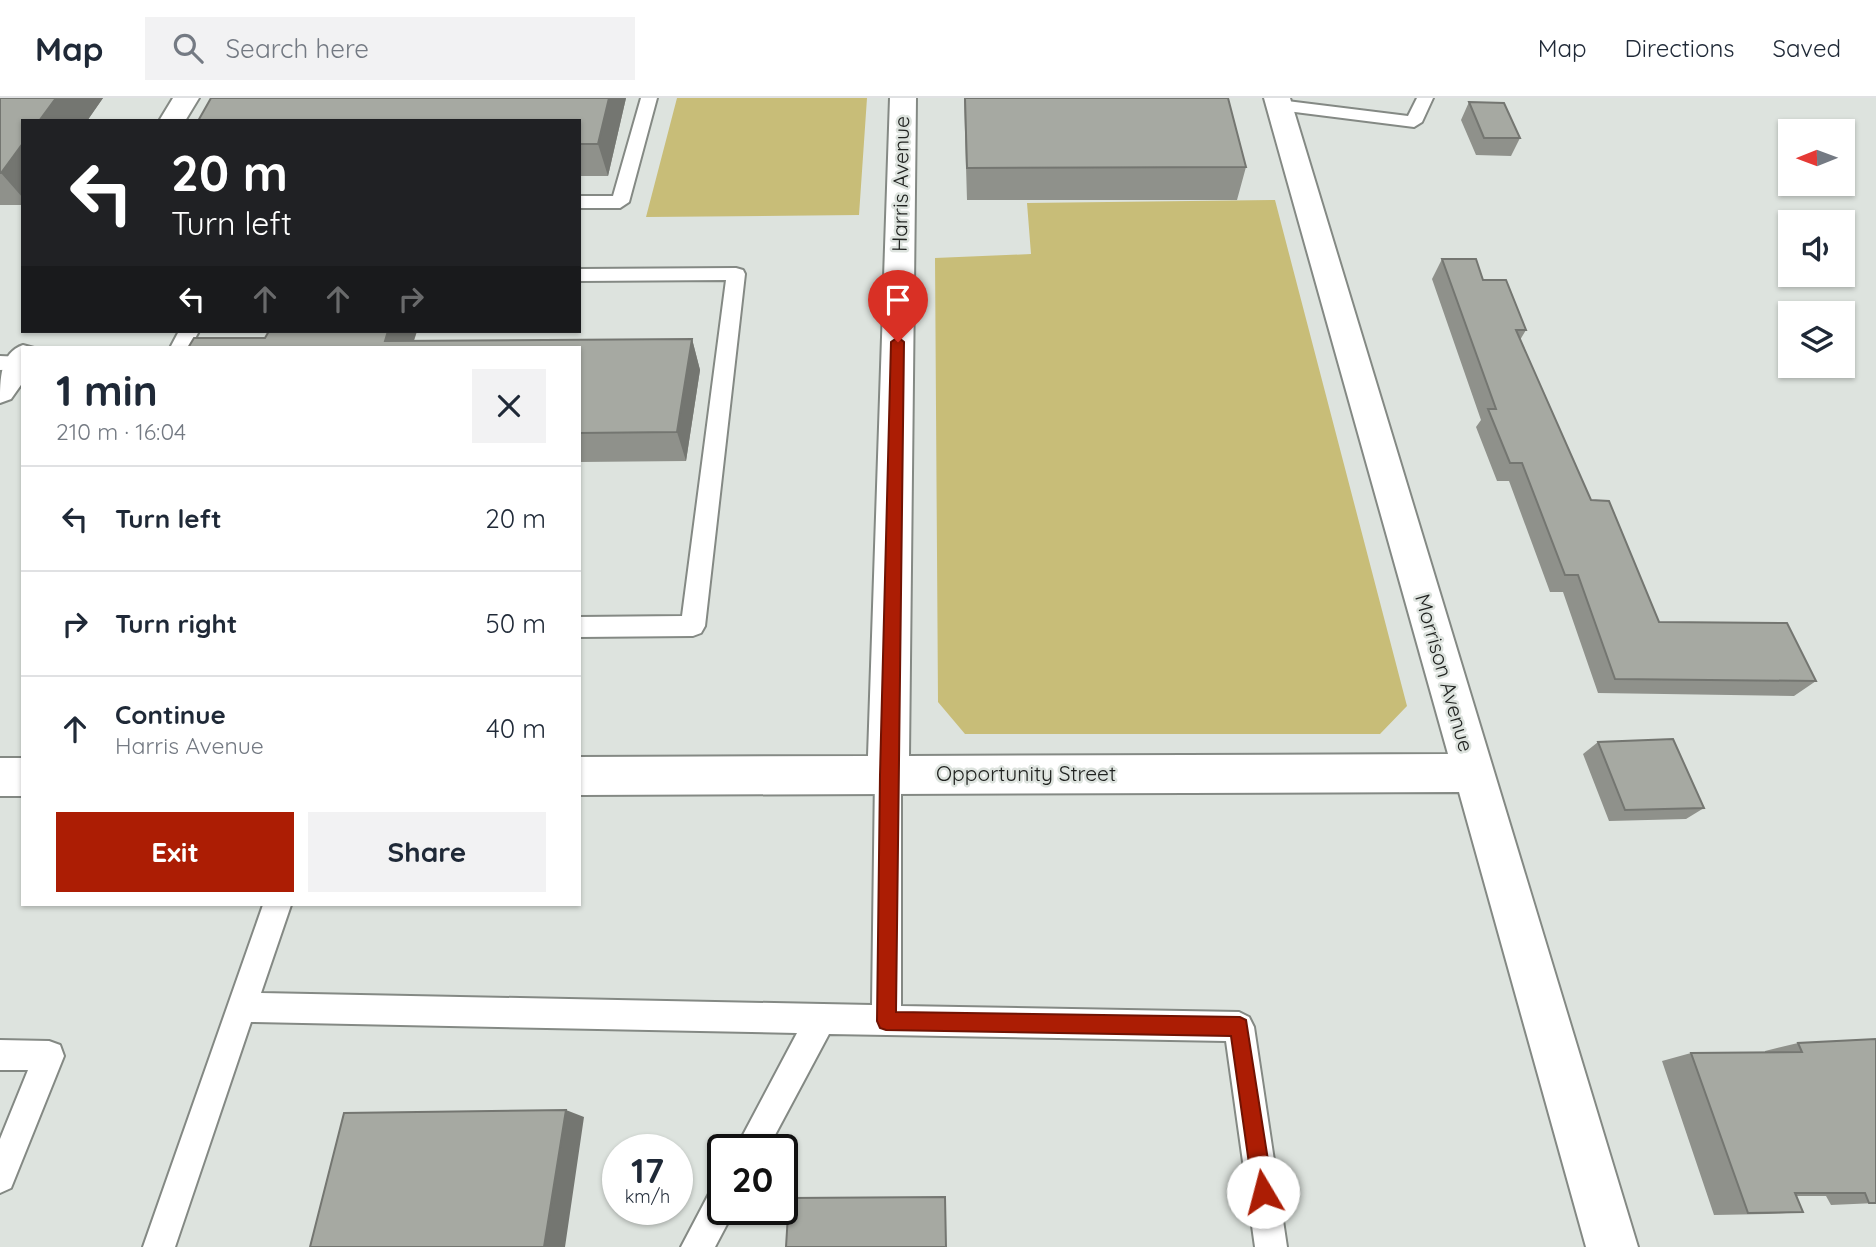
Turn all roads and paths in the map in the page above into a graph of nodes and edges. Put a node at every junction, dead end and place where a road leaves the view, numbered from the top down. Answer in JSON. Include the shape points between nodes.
{"nodes":[{"id":1,"x":186,"y":98,"type":"edge"},
{"id":2,"x":649,"y":98,"type":"edge"},
{"id":3,"x":903,"y":98,"type":"edge"},
{"id":4,"x":1425,"y":98,"type":"edge"},
{"id":5,"x":1278,"y":102,"type":"edge"},
{"id":6,"x":173,"y":119,"type":"edge"},
{"id":7,"x":581,"y":202,"type":"edge"},
{"id":8,"x":581,"y":275,"type":"edge"},
{"id":9,"x":17,"y":357,"type":"edge"},
{"id":10,"x":0,"y":391,"type":"edge"},
{"id":11,"x":581,"y":628,"type":"edge"},
{"id":12,"x":1474,"y":773,"type":"junction"},
{"id":13,"x":888,"y":775,"type":"junction"},
{"id":14,"x":581,"y":776,"type":"edge"},
{"id":15,"x":0,"y":777,"type":"edge"},
{"id":16,"x":21,"y":777,"type":"edge"},
{"id":17,"x":277,"y":906,"type":"edge"},
{"id":18,"x":242,"y":1007,"type":"junction"},
{"id":19,"x":821,"y":1019,"type":"junction"},
{"id":20,"x":886,"y":1021,"type":"junction"},
{"id":21,"x":0,"y":1055,"type":"edge"},
{"id":22,"x":759,"y":1134,"type":"edge"},
{"id":23,"x":0,"y":1177,"type":"edge"},
{"id":24,"x":709,"y":1225,"type":"edge"},
{"id":25,"x":159,"y":1247,"type":"edge"},
{"id":26,"x":697,"y":1247,"type":"edge"},
{"id":27,"x":1271,"y":1247,"type":"edge"},
{"id":28,"x":1612,"y":1247,"type":"edge"}],
"edges":[{"from":1,"to":6,"type":"street"},
{"from":2,"to":7,"type":"lane","via":[[620,202]]},
{"from":3,"to":13,"type":"street","name":"Harris Avenue"},
{"from":4,"to":5,"type":"lane","via":[[1414,122]]},
{"from":5,"to":12,"type":"street","name":"Morrison Avenue"},
{"from":8,"to":11,"type":"lane","via":[[736,274],[693,626]]},
{"from":9,"to":10,"type":"street"},
{"from":12,"to":13,"type":"street","name":"Opportunity Street"},
{"from":12,"to":28,"type":"street","name":"Morrison Avenue"},
{"from":13,"to":14,"type":"street","name":"Opportunity Street"},
{"from":13,"to":20,"type":"lane"},
{"from":15,"to":16,"type":"street"},
{"from":17,"to":18,"type":"lane"},
{"from":18,"to":19,"type":"lane"},
{"from":18,"to":25,"type":"lane"},
{"from":19,"to":20,"type":"lane"},
{"from":19,"to":22,"type":"lane"},
{"from":20,"to":27,"type":"lane","via":[[1240,1027]]},
{"from":21,"to":23,"type":"lane","via":[[49,1056]]},
{"from":24,"to":26,"type":"lane"}]}
